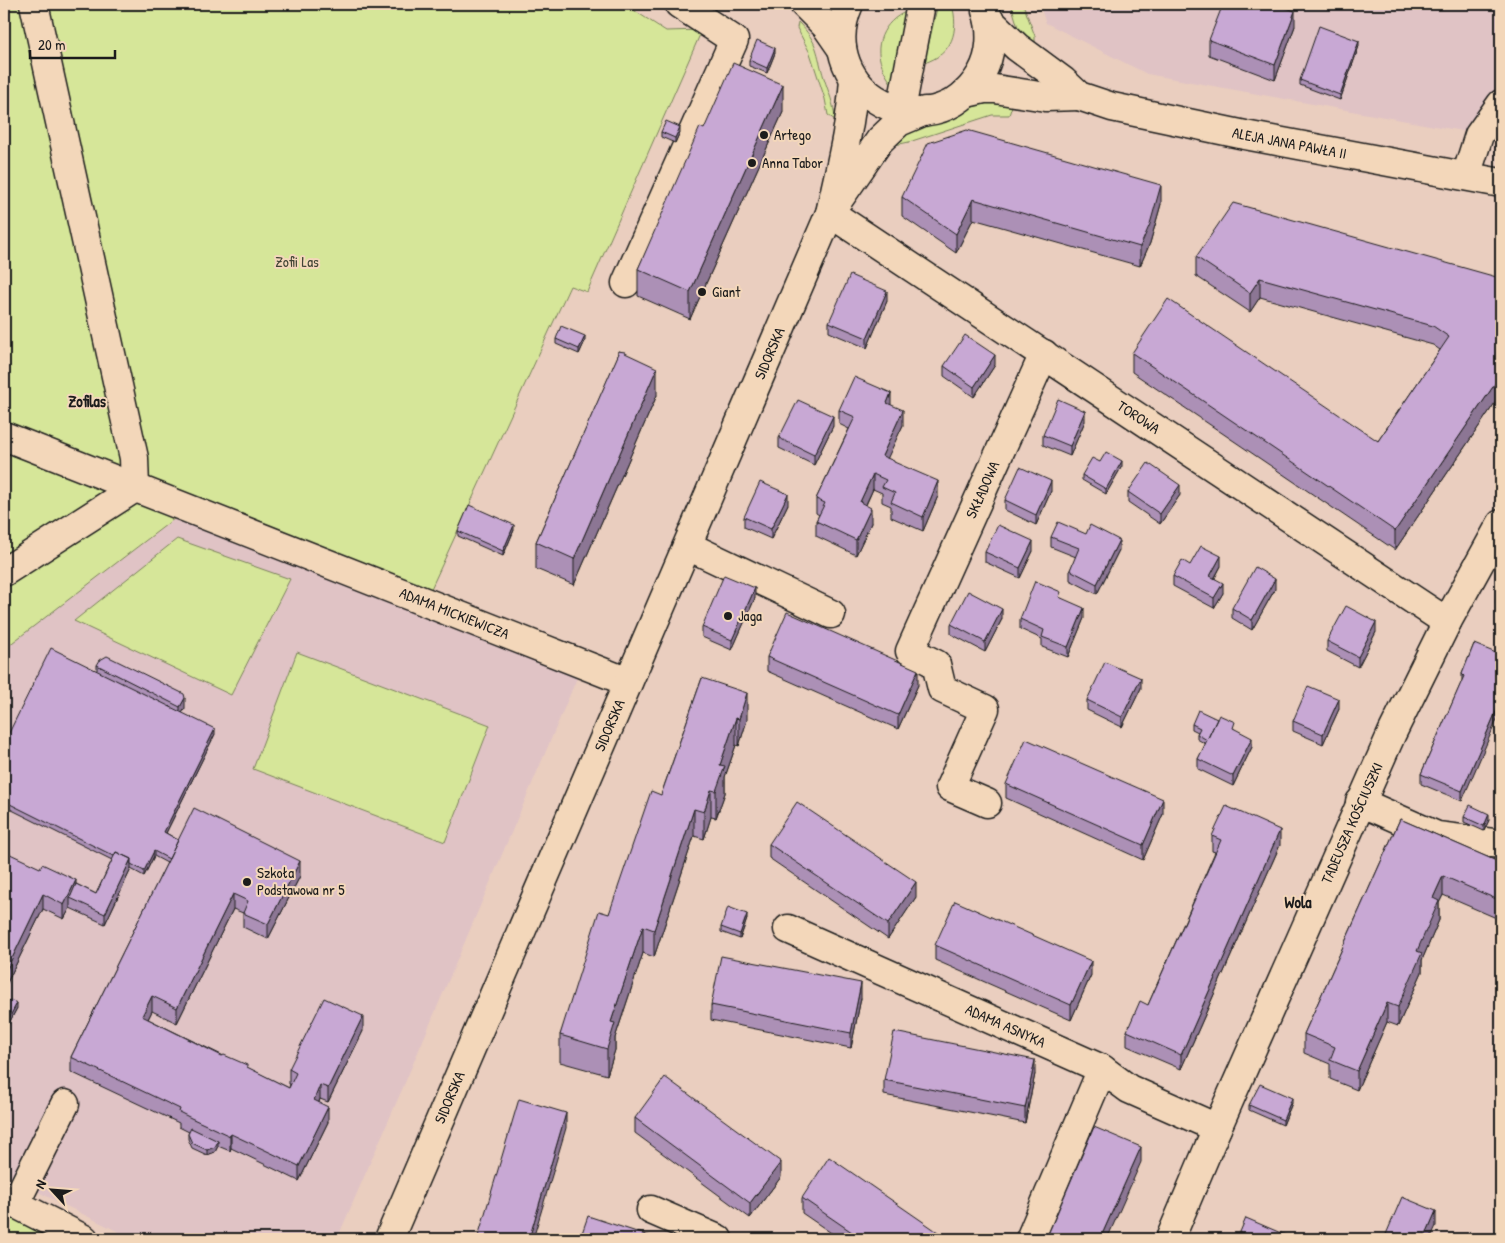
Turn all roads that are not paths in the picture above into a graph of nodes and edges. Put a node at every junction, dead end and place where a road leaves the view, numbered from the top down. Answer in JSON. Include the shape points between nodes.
{"nodes":[{"id":1,"x":34,"y":4,"type":"edge"},
{"id":2,"x":679,"y":4,"type":"edge"},
{"id":3,"x":804,"y":4,"type":"edge"},
{"id":4,"x":849,"y":4,"type":"edge"},
{"id":5,"x":922,"y":4,"type":"edge"},
{"id":6,"x":985,"y":8,"type":"edge"},
{"id":7,"x":842,"y":49,"type":"junction"},
{"id":8,"x":854,"y":79,"type":"junction"},
{"id":9,"x":966,"y":93,"type":"junction"},
{"id":10,"x":1079,"y":96,"type":"junction"},
{"id":11,"x":1501,"y":104,"type":"edge"},
{"id":12,"x":913,"y":111,"type":"junction"},
{"id":13,"x":1466,"y":176,"type":"junction"},
{"id":14,"x":1501,"y":183,"type":"edge"},
{"id":15,"x":830,"y":213,"type":"junction"},
{"id":16,"x":626,"y":283,"type":"dead end"},
{"id":17,"x":1044,"y":354,"type":"junction"},
{"id":18,"x":4,"y":436,"type":"edge"},
{"id":19,"x":135,"y":488,"type":"junction"},
{"id":20,"x":1501,"y":524,"type":"edge"},
{"id":21,"x":688,"y":546,"type":"junction"},
{"id":22,"x":4,"y":572,"type":"edge"},
{"id":23,"x":831,"y":614,"type":"dead end"},
{"id":24,"x":1447,"y":622,"type":"junction"},
{"id":25,"x":628,"y":682,"type":"junction"},
{"id":26,"x":1360,"y":802,"type":"junction"},
{"id":27,"x":987,"y":803,"type":"dead end"},
{"id":28,"x":1501,"y":844,"type":"edge"},
{"id":29,"x":788,"y":929,"type":"dead end"},
{"id":30,"x":1102,"y":1069,"type":"junction"},
{"id":31,"x":65,"y":1104,"type":"dead end"},
{"id":32,"x":1217,"y":1128,"type":"junction"},
{"id":33,"x":10,"y":1201,"type":"edge"},
{"id":34,"x":651,"y":1210,"type":"dead end"},
{"id":35,"x":84,"y":1239,"type":"edge"},
{"id":36,"x":389,"y":1239,"type":"edge"},
{"id":37,"x":718,"y":1239,"type":"edge"},
{"id":38,"x":1030,"y":1239,"type":"edge"},
{"id":39,"x":1170,"y":1239,"type":"edge"}],
"edges":[{"from":1,"to":19,"type":"street","via":[[134,458]]},
{"from":2,"to":16,"type":"street","via":[[734,40]]},
{"from":3,"to":7,"type":"street","via":[[826,26]]},
{"from":4,"to":7,"type":"street","via":[[843,19]]},
{"from":5,"to":12,"type":"street"},
{"from":6,"to":9,"type":"street","via":[[991,33],[988,60]]},
{"from":6,"to":10,"type":"street","name":"ALEJA JANA PAWŁA II","via":[[1017,46]]},
{"from":7,"to":8,"type":"street"},
{"from":8,"to":12,"type":"street","via":[[881,103]]},
{"from":8,"to":15,"type":"street","name":"SIDORSKA","via":[[848,135]]},
{"from":9,"to":10,"type":"street","name":"ALEJA JANA PAWŁA II","via":[[995,89],[1046,97]]},
{"from":9,"to":12,"type":"street","name":"SIDORSKA","via":[[947,105]]},
{"from":10,"to":13,"type":"street","name":"ALEJA JANA PAWŁA II","via":[[1119,109],[1181,122]]},
{"from":11,"to":13,"type":"street","via":[[1479,135]]},
{"from":12,"to":15,"type":"street","name":"SIDORSKA","via":[[880,140]]},
{"from":13,"to":14,"type":"street","name":"ALEJA JANA PAWŁA II"},
{"from":15,"to":17,"type":"street","name":"TOROWA"},
{"from":15,"to":21,"type":"street","name":"SIDORSKA"},
{"from":17,"to":24,"type":"street","name":"TOROWA"},
{"from":17,"to":27,"type":"street","name":"SKŁADOWA","via":[[910,651],[936,664],[942,689],[985,709],[950,787]]},
{"from":18,"to":19,"type":"street","name":"ADAMA MICKIEWICZA"},
{"from":19,"to":22,"type":"street"},
{"from":19,"to":25,"type":"street","name":"ADAMA MICKIEWICZA"},
{"from":20,"to":24,"type":"street","name":"TADEUSZA KOŚCIUSZKI"},
{"from":21,"to":23,"type":"street"},
{"from":21,"to":25,"type":"street","name":"SIDORSKA"},
{"from":24,"to":26,"type":"street","name":"TADEUSZA KOŚCIUSZKI"},
{"from":25,"to":36,"type":"street","name":"SIDORSKA"},
{"from":26,"to":28,"type":"street","via":[[1437,836]]},
{"from":26,"to":32,"type":"street","name":"TADEUSZA KOŚCIUSZKI"},
{"from":29,"to":30,"type":"street","name":"ADAMA ASNYKA"},
{"from":30,"to":32,"type":"street","name":"ADAMA ASNYKA","via":[[1129,1089]]},
{"from":30,"to":38,"type":"street"},
{"from":31,"to":33,"type":"street"},
{"from":32,"to":39,"type":"street","name":"TADEUSZA KOŚCIUSZKI"},
{"from":33,"to":35,"type":"street"},
{"from":34,"to":37,"type":"street"}]}
